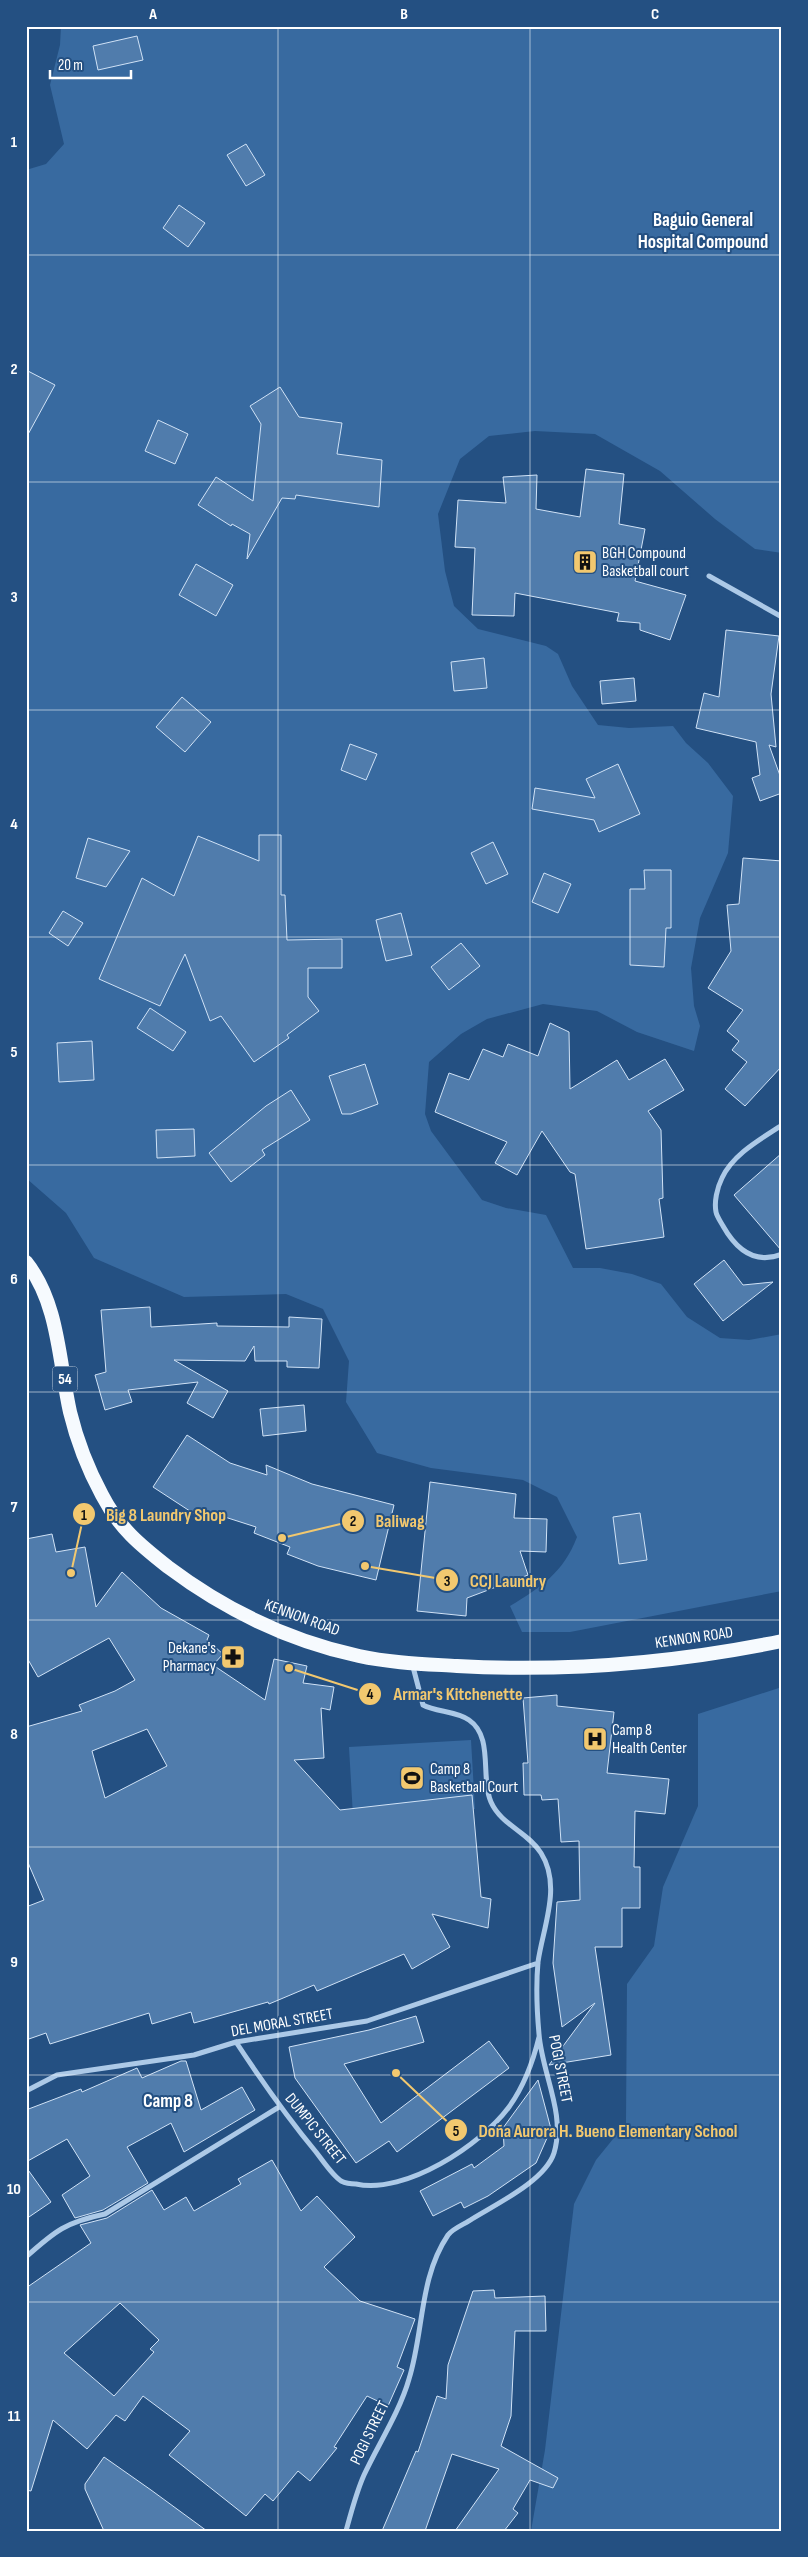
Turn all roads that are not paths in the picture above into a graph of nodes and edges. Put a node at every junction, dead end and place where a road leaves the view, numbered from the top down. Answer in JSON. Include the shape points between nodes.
{"nodes":[{"id":1,"x":708,"y":576,"type":"dead end"},
{"id":2,"x":782,"y":617,"type":"edge"},
{"id":3,"x":782,"y":1125,"type":"edge"},
{"id":4,"x":782,"y":1254,"type":"edge"},
{"id":5,"x":26,"y":1262,"type":"edge"},
{"id":6,"x":782,"y":1641,"type":"edge"},
{"id":7,"x":412,"y":1663,"type":"junction"},
{"id":8,"x":538,"y":1963,"type":"junction"},
{"id":9,"x":539,"y":2036,"type":"junction"},
{"id":10,"x":236,"y":2042,"type":"junction"},
{"id":11,"x":26,"y":2091,"type":"edge"},
{"id":12,"x":279,"y":2107,"type":"junction"},
{"id":13,"x":26,"y":2257,"type":"edge"},
{"id":14,"x":346,"y":2531,"type":"edge"}],
"edges":[{"from":1,"to":2,"type":"street"},
{"from":3,"to":4,"type":"street","via":[[734,1159],[716,1193],[716,1212],[734,1244],[745,1252],[770,1259]]},
{"from":5,"to":7,"type":"highway","name":"KENNON ROAD","number":"54","via":[[46,1300],[58,1342],[70,1412],[83,1453],[102,1496],[131,1537],[186,1582],[248,1617],[306,1641],[359,1656]]},
{"from":6,"to":7,"type":"highway","name":"KENNON ROAD","number":"54","via":[[691,1658],[585,1666],[491,1668]]},
{"from":7,"to":8,"type":"street","name":"POGI STREET","via":[[423,1706],[468,1719],[477,1729],[484,1746],[487,1794],[493,1807],[502,1819],[541,1852],[550,1884],[549,1911]]},
{"from":8,"to":9,"type":"street","name":"POGI STREET"},
{"from":8,"to":10,"type":"street","name":"DEL MORAL STREET","via":[[367,2021]]},
{"from":9,"to":12,"type":"street","name":"DUMPIC STREET","via":[[532,2065],[509,2107],[454,2155],[405,2181],[363,2186],[342,2181]]},
{"from":9,"to":14,"type":"street","name":"POGI STREET","via":[[554,2098],[558,2133],[553,2156],[538,2177],[450,2233],[426,2286],[418,2347],[408,2382],[362,2479]]},
{"from":10,"to":11,"type":"street","name":"DEL MORAL STREET","via":[[194,2055],[57,2076]]},
{"from":10,"to":12,"type":"street","name":"DUMPIC STREET"},
{"from":12,"to":13,"type":"street","via":[[105,2214],[77,2219],[52,2234]]}]}
